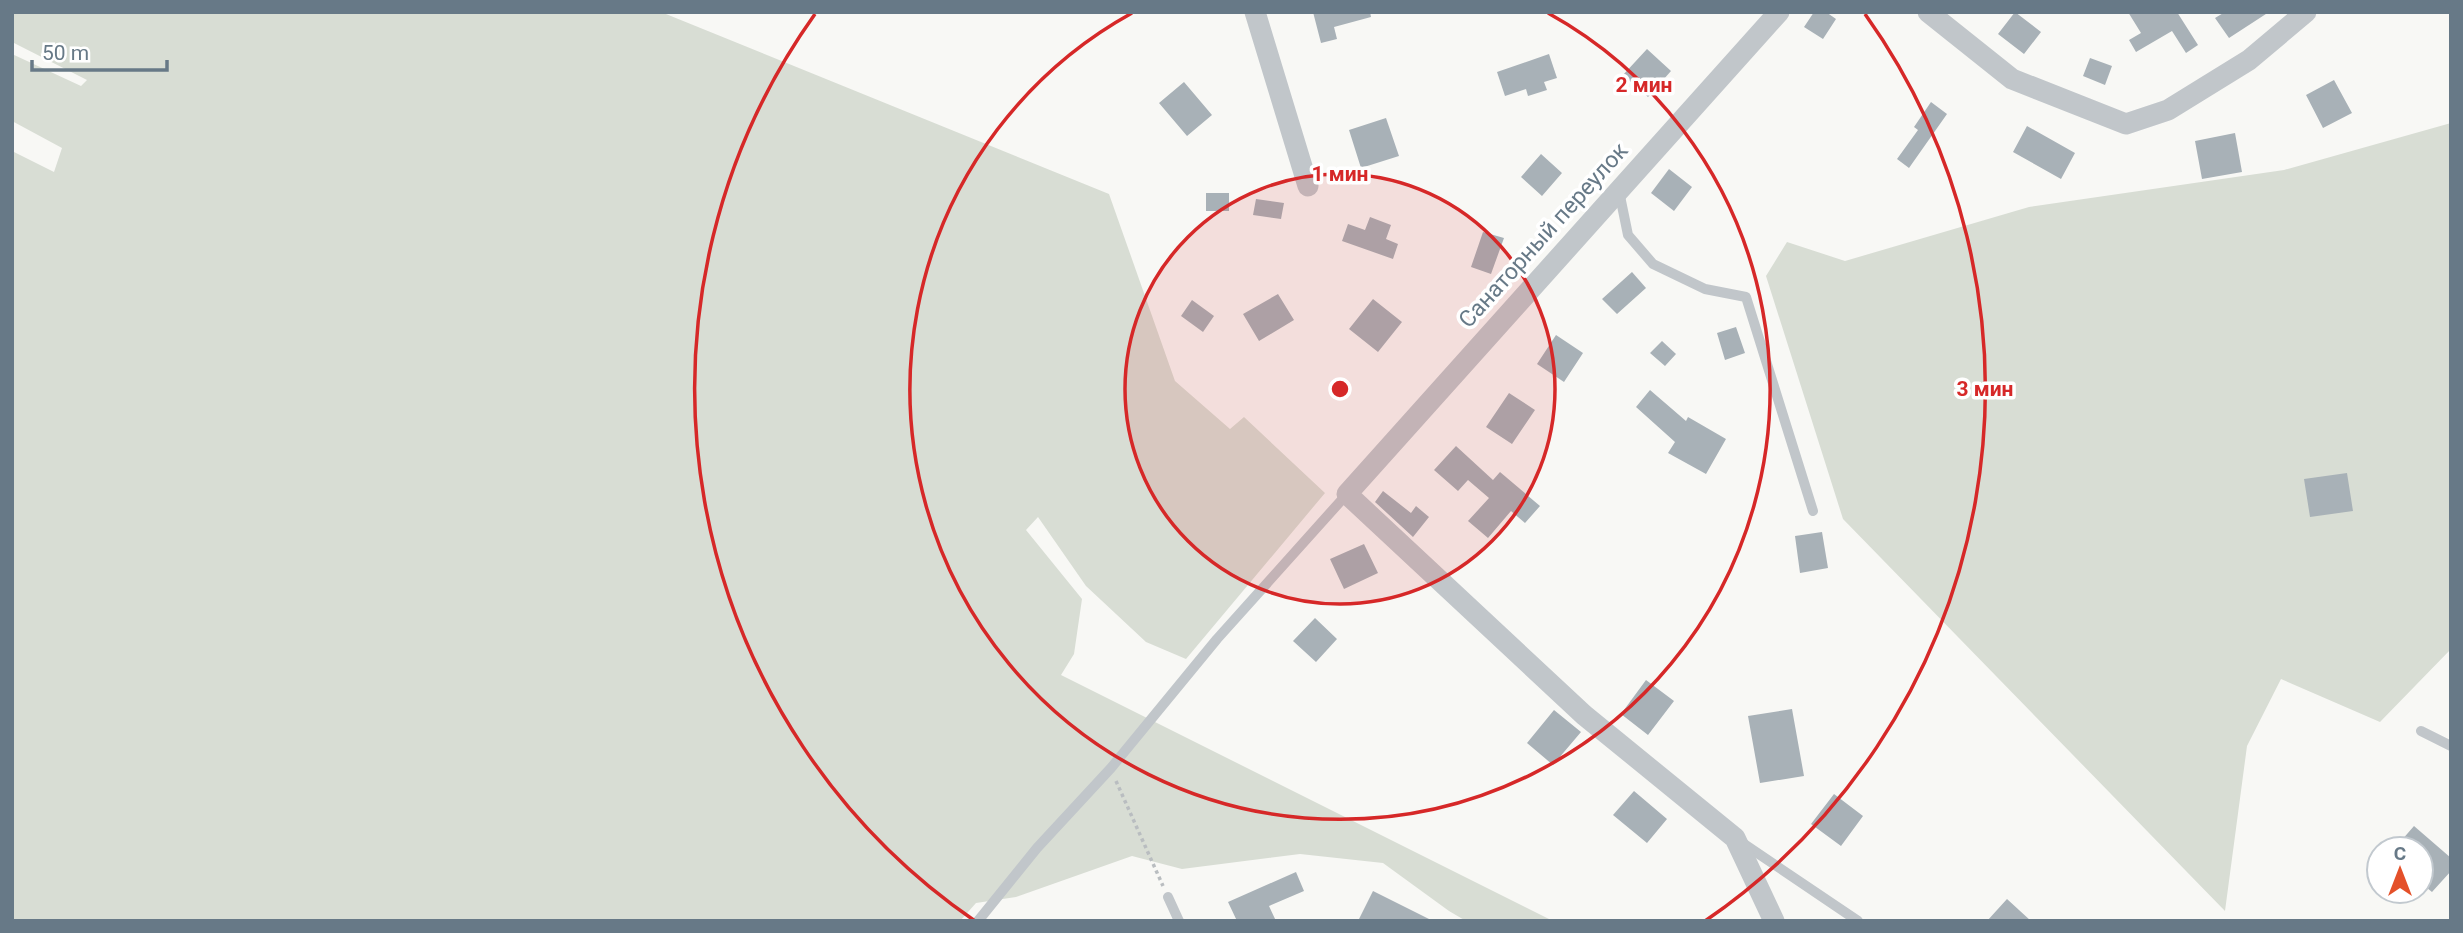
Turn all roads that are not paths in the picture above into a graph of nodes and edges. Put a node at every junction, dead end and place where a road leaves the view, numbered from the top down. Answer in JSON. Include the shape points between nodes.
{"nodes":[{"id":1,"x":1779,"y":12,"type":"edge"},
{"id":2,"x":1928,"y":12,"type":"edge"},
{"id":3,"x":2306,"y":12,"type":"edge"},
{"id":4,"x":1253,"y":14,"type":"edge"},
{"id":5,"x":1308,"y":186,"type":"dead end"},
{"id":6,"x":1619,"y":190,"type":"junction"},
{"id":7,"x":1347,"y":494,"type":"junction"},
{"id":8,"x":1813,"y":511,"type":"dead end"},
{"id":9,"x":2421,"y":731,"type":"dead end"},
{"id":10,"x":2451,"y":746,"type":"edge"},
{"id":11,"x":1735,"y":838,"type":"junction"},
{"id":12,"x":1168,"y":897,"type":"road end"},
{"id":13,"x":978,"y":921,"type":"edge"},
{"id":14,"x":1179,"y":921,"type":"edge"},
{"id":15,"x":1774,"y":921,"type":"edge"},
{"id":16,"x":1858,"y":921,"type":"edge"}],
"edges":[{"from":1,"to":6,"type":"street","name":"Санаторный переулок"},
{"from":2,"to":3,"type":"street","via":[[2012,79],[2126,124],[2168,110],[2238,67]]},
{"from":4,"to":5,"type":"street"},
{"from":6,"to":7,"type":"street","name":"Санаторный переулок"},
{"from":6,"to":8,"type":"lane","via":[[1628,235],[1653,264],[1705,289],[1746,297]]},
{"from":7,"to":11,"type":"street","via":[[1584,715]]},
{"from":7,"to":13,"type":"lane","via":[[1217,639]]},
{"from":9,"to":10,"type":"lane"},
{"from":11,"to":15,"type":"street"},
{"from":11,"to":16,"type":"lane"},
{"from":12,"to":14,"type":"lane"}]}
